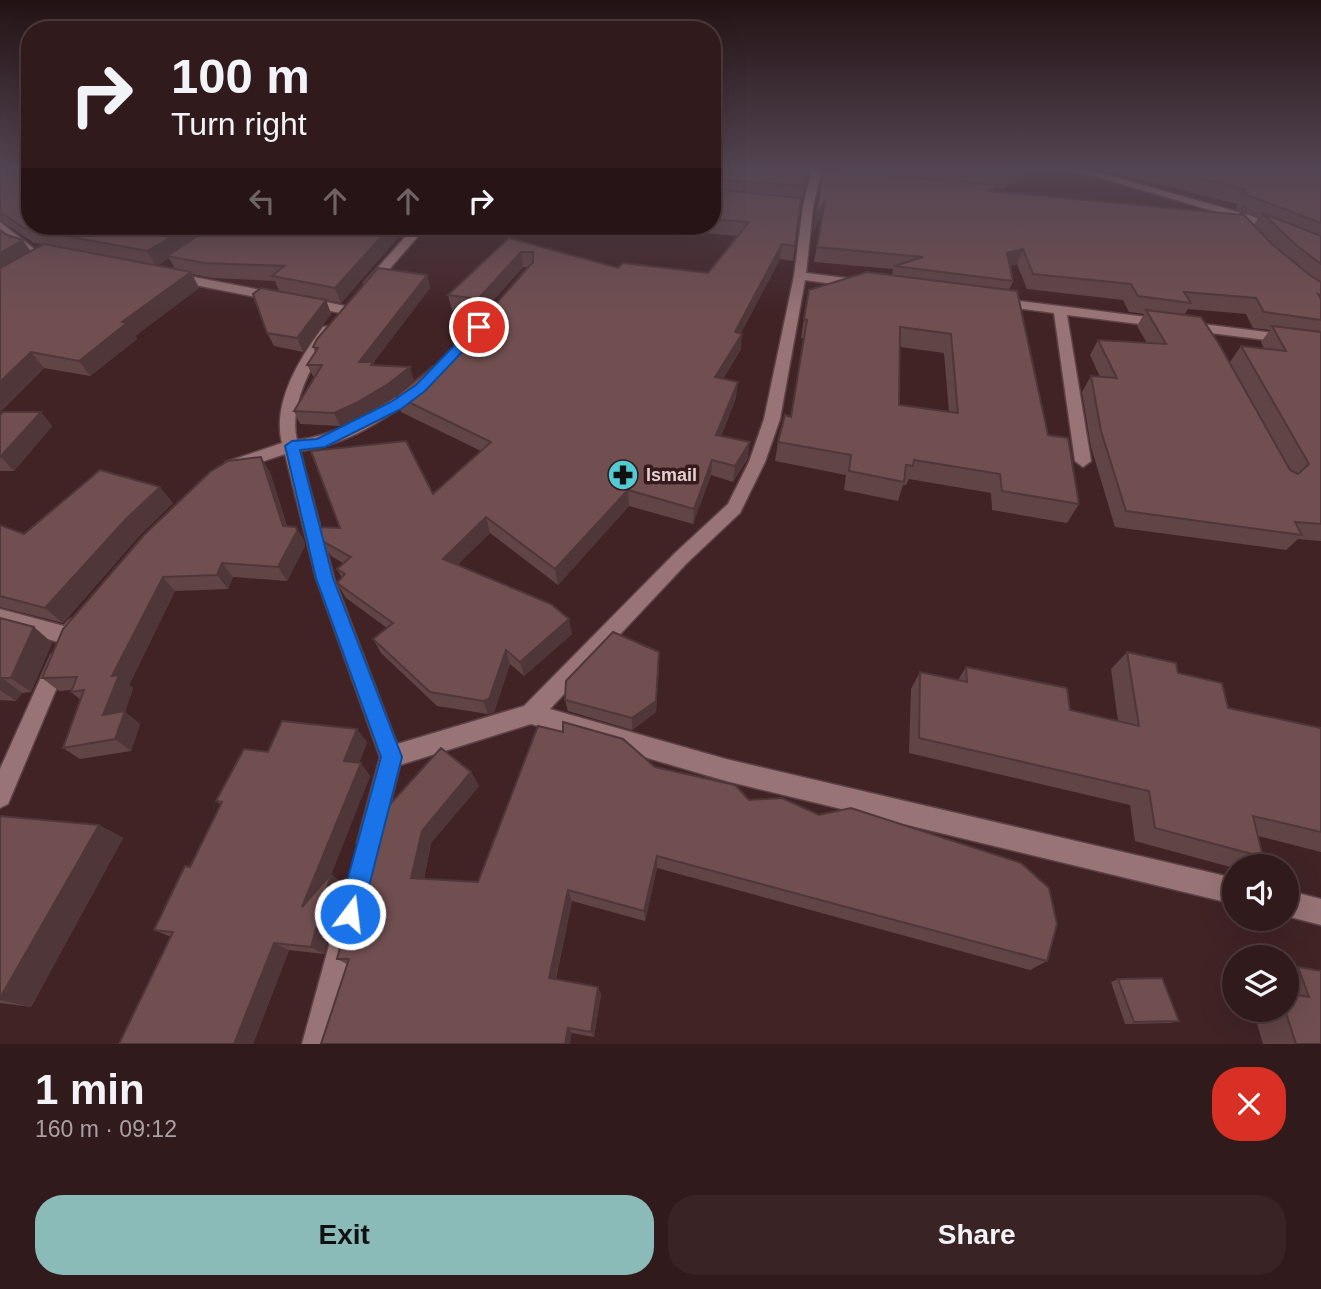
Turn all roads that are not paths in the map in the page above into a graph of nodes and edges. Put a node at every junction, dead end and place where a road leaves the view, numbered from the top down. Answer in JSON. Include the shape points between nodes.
{"nodes":[{"id":1,"x":801,"y":217,"type":"edge"},
{"id":2,"x":1243,"y":217,"type":"edge"},
{"id":3,"x":1248,"y":218,"type":"junction"},
{"id":4,"x":0,"y":225,"type":"edge"},
{"id":5,"x":413,"y":235,"type":"edge"},
{"id":6,"x":1249,"y":235,"type":"edge"},
{"id":7,"x":1321,"y":249,"type":"edge"},
{"id":8,"x":38,"y":258,"type":"edge"},
{"id":9,"x":177,"y":261,"type":"edge"},
{"id":10,"x":800,"y":276,"type":"junction"},
{"id":11,"x":882,"y":287,"type":"edge"},
{"id":12,"x":978,"y":300,"type":"edge"},
{"id":13,"x":345,"y":310,"type":"junction"},
{"id":14,"x":1060,"y":310,"type":"junction"},
{"id":15,"x":1200,"y":327,"type":"junction"},
{"id":16,"x":1321,"y":343,"type":"edge"},
{"id":17,"x":1213,"y":351,"type":"edge"},
{"id":18,"x":429,"y":380,"type":"edge"},
{"id":19,"x":292,"y":446,"type":"junction"},
{"id":20,"x":1083,"y":461,"type":"dead end"},
{"id":21,"x":217,"y":476,"type":"edge"},
{"id":22,"x":84,"y":616,"type":"edge"},
{"id":23,"x":0,"y":617,"type":"edge"},
{"id":24,"x":68,"y":636,"type":"junction"},
{"id":25,"x":531,"y":714,"type":"junction"},
{"id":26,"x":391,"y":757,"type":"junction"},
{"id":27,"x":0,"y":796,"type":"edge"},
{"id":28,"x":364,"y":861,"type":"edge"},
{"id":29,"x":1222,"y":888,"type":"edge"},
{"id":30,"x":1299,"y":906,"type":"edge"},
{"id":31,"x":1321,"y":912,"type":"edge"},
{"id":32,"x":350,"y":914,"type":"edge"},
{"id":33,"x":316,"y":1044,"type":"edge"}],
"edges":[{"from":1,"to":10,"type":"street"},
{"from":2,"to":3,"type":"street"},
{"from":3,"to":6,"type":"street","via":[[1242,228]]},
{"from":3,"to":7,"type":"street"},
{"from":4,"to":8,"type":"street"},
{"from":5,"to":13,"type":"street"},
{"from":9,"to":13,"type":"street","via":[[157,274]]},
{"from":10,"to":11,"type":"street"},
{"from":10,"to":25,"type":"street","via":[[772,419],[734,508]]},
{"from":12,"to":14,"type":"street"},
{"from":13,"to":19,"type":"street","via":[[300,374],[286,427]]},
{"from":14,"to":15,"type":"street"},
{"from":14,"to":20,"type":"street"},
{"from":15,"to":16,"type":"street"},
{"from":15,"to":17,"type":"street"},
{"from":18,"to":19,"type":"street","via":[[364,424],[320,443]]},
{"from":19,"to":21,"type":"street","via":[[244,461]]},
{"from":19,"to":26,"type":"street","via":[[325,578]]},
{"from":22,"to":24,"type":"street"},
{"from":23,"to":24,"type":"street"},
{"from":24,"to":27,"type":"street"},
{"from":25,"to":26,"type":"street"},
{"from":25,"to":29,"type":"street","via":[[714,767]]},
{"from":26,"to":28,"type":"street"},
{"from":30,"to":31,"type":"street"},
{"from":32,"to":33,"type":"street"}]}
